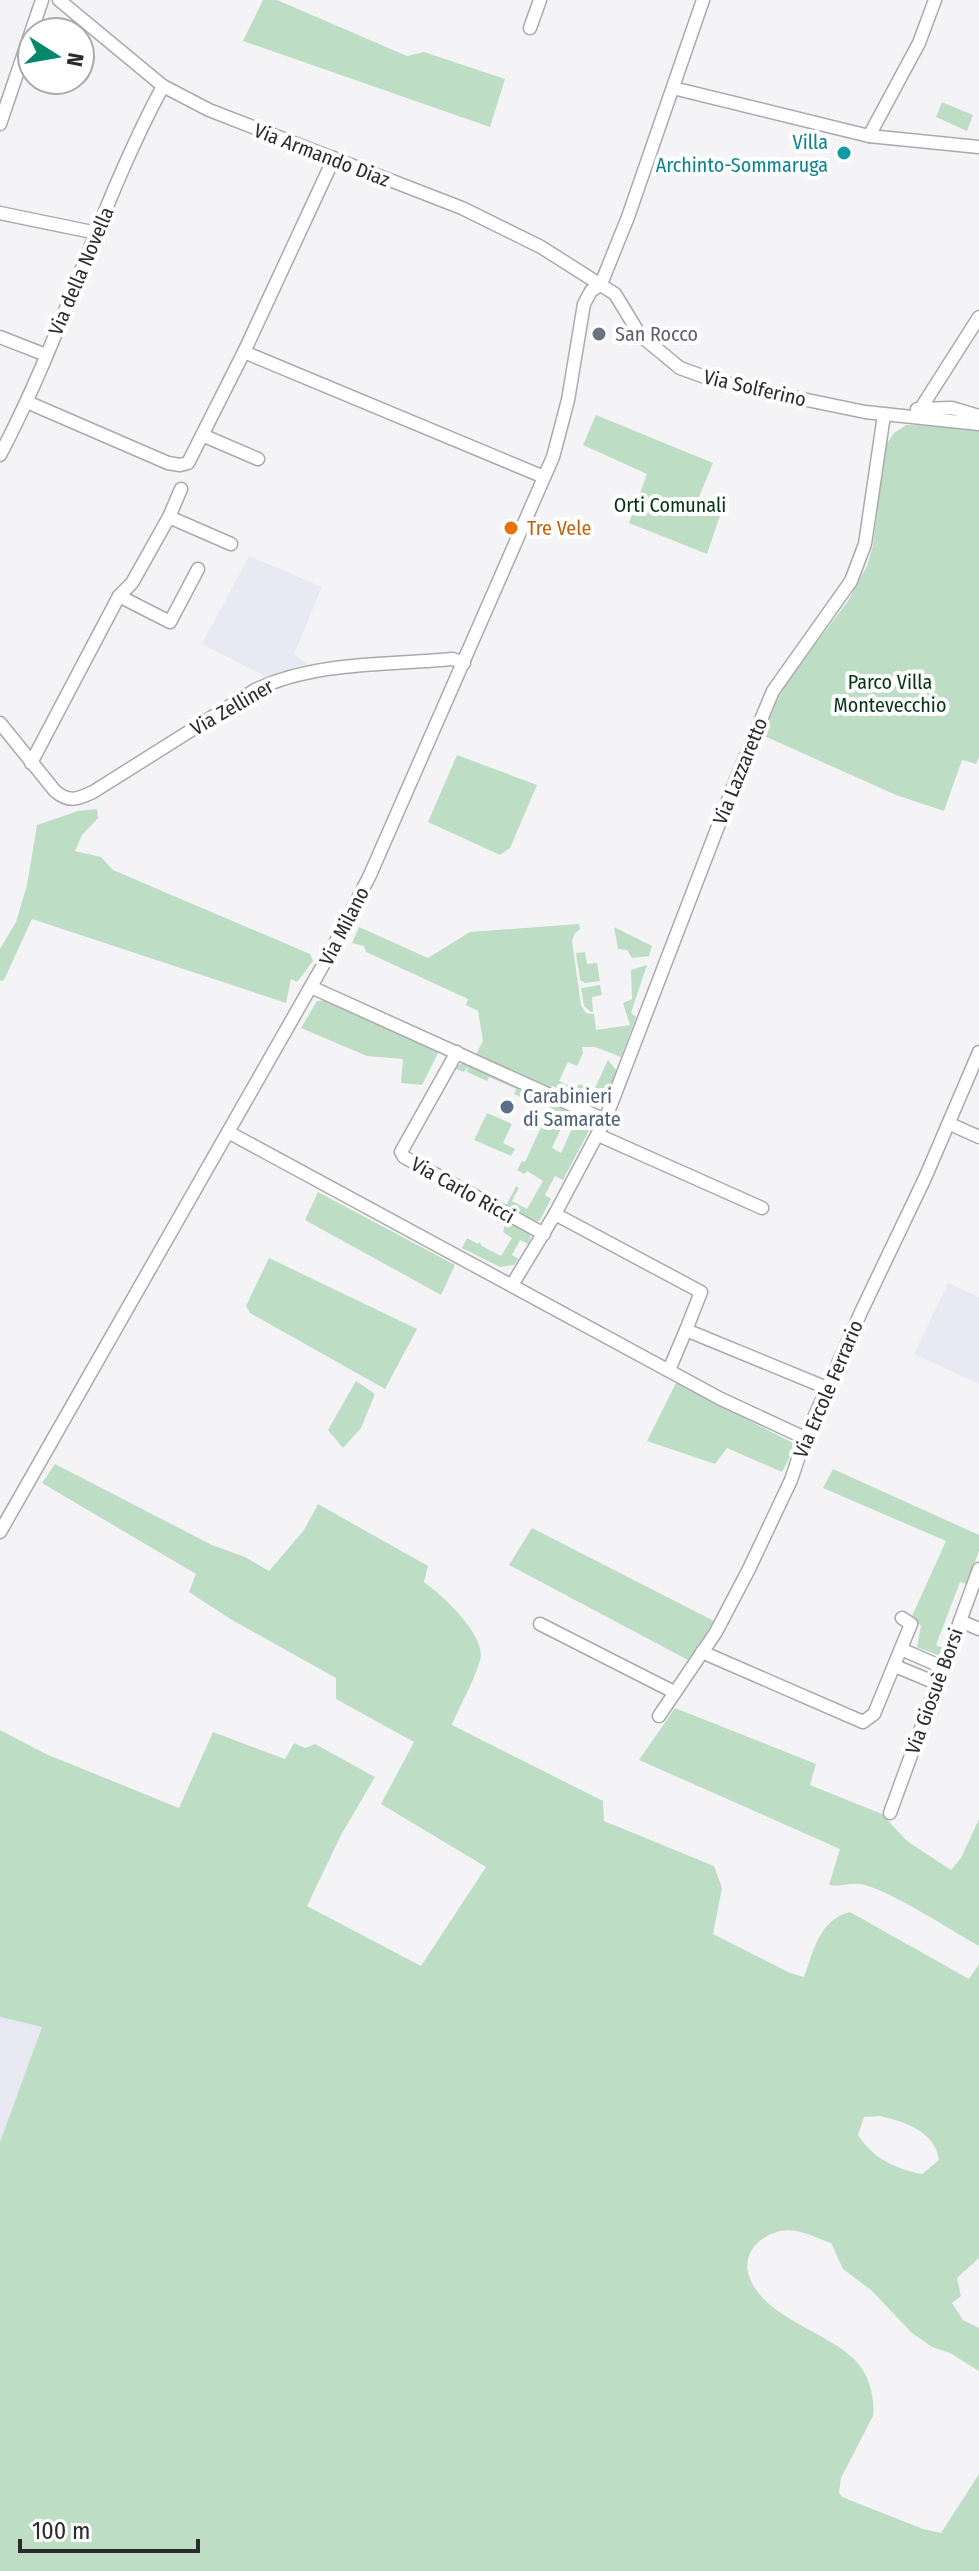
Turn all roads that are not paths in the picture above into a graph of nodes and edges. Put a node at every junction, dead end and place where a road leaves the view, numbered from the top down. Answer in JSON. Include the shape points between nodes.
{"nodes":[{"id":1,"x":42,"y":0,"type":"edge"},
{"id":2,"x":59,"y":0,"type":"edge"},
{"id":3,"x":540,"y":0,"type":"edge"},
{"id":4,"x":703,"y":0,"type":"edge"},
{"id":5,"x":935,"y":0,"type":"edge"},
{"id":6,"x":530,"y":28,"type":"dead end"},
{"id":7,"x":163,"y":86,"type":"junction"},
{"id":8,"x":673,"y":88,"type":"junction"},
{"id":9,"x":0,"y":124,"type":"edge"},
{"id":10,"x":869,"y":136,"type":"junction"},
{"id":11,"x":979,"y":147,"type":"edge"},
{"id":12,"x":334,"y":158,"type":"junction"},
{"id":13,"x":0,"y":213,"type":"edge"},
{"id":14,"x":97,"y":233,"type":"junction"},
{"id":15,"x":601,"y":284,"type":"junction"},
{"id":16,"x":979,"y":317,"type":"edge"},
{"id":17,"x":0,"y":337,"type":"edge"},
{"id":18,"x":244,"y":352,"type":"junction"},
{"id":19,"x":46,"y":355,"type":"junction"},
{"id":20,"x":940,"y":376,"type":"junction"},
{"id":21,"x":27,"y":402,"type":"junction"},
{"id":22,"x":921,"y":408,"type":"junction"},
{"id":23,"x":945,"y":408,"type":"junction"},
{"id":24,"x":899,"y":414,"type":"junction"},
{"id":25,"x":884,"y":415,"type":"junction"},
{"id":26,"x":979,"y":416,"type":"edge"},
{"id":27,"x":953,"y":422,"type":"junction"},
{"id":28,"x":979,"y":424,"type":"edge"},
{"id":29,"x":202,"y":435,"type":"junction"},
{"id":30,"x":0,"y":455,"type":"edge"},
{"id":31,"x":258,"y":459,"type":"dead end"},
{"id":32,"x":544,"y":477,"type":"junction"},
{"id":33,"x":181,"y":489,"type":"dead end"},
{"id":34,"x":169,"y":517,"type":"junction"},
{"id":35,"x":231,"y":544,"type":"dead end"},
{"id":36,"x":198,"y":569,"type":"dead end"},
{"id":37,"x":119,"y":596,"type":"junction"},
{"id":38,"x":464,"y":663,"type":"junction"},
{"id":39,"x":0,"y":723,"type":"edge"},
{"id":40,"x":31,"y":763,"type":"junction"},
{"id":41,"x":311,"y":987,"type":"junction"},
{"id":42,"x":457,"y":1052,"type":"junction"},
{"id":43,"x":979,"y":1052,"type":"edge"},
{"id":44,"x":605,"y":1120,"type":"junction"},
{"id":45,"x":950,"y":1124,"type":"junction"},
{"id":46,"x":228,"y":1132,"type":"junction"},
{"id":47,"x":598,"y":1135,"type":"junction"},
{"id":48,"x":979,"y":1137,"type":"edge"},
{"id":49,"x":762,"y":1208,"type":"dead end"},
{"id":50,"x":555,"y":1214,"type":"junction"},
{"id":51,"x":544,"y":1234,"type":"junction"},
{"id":52,"x":512,"y":1285,"type":"junction"},
{"id":53,"x":686,"y":1330,"type":"junction"},
{"id":54,"x":669,"y":1370,"type":"junction"},
{"id":55,"x":827,"y":1388,"type":"junction"},
{"id":56,"x":805,"y":1438,"type":"junction"},
{"id":57,"x":0,"y":1532,"type":"edge"},
{"id":58,"x":979,"y":1569,"type":"edge"},
{"id":59,"x":902,"y":1618,"type":"dead end"},
{"id":60,"x":960,"y":1621,"type":"junction"},
{"id":61,"x":540,"y":1624,"type":"dead end"},
{"id":62,"x":979,"y":1629,"type":"edge"},
{"id":63,"x":901,"y":1649,"type":"junction"},
{"id":64,"x":702,"y":1652,"type":"junction"},
{"id":65,"x":895,"y":1666,"type":"junction"},
{"id":66,"x":942,"y":1667,"type":"junction"},
{"id":67,"x":936,"y":1683,"type":"junction"},
{"id":68,"x":674,"y":1692,"type":"junction"},
{"id":69,"x":659,"y":1716,"type":"dead end"},
{"id":70,"x":890,"y":1813,"type":"dead end"}],
"edges":[{"from":1,"to":9,"type":"street"},
{"from":2,"to":7,"type":"street","name":"Via Armando Diaz"},
{"from":3,"to":6,"type":"street"},
{"from":4,"to":8,"type":"street","name":"Via Milano"},
{"from":5,"to":10,"type":"street","via":[[919,43]]},
{"from":7,"to":12,"type":"street","name":"Via Armando Diaz","via":[[241,124]]},
{"from":7,"to":14,"type":"street","name":"Via della Novella"},
{"from":8,"to":10,"type":"street"},
{"from":8,"to":15,"type":"street","name":"Via Milano"},
{"from":10,"to":11,"type":"street"},
{"from":12,"to":15,"type":"street","name":"Via Armando Diaz","via":[[491,221]]},
{"from":12,"to":18,"type":"street"},
{"from":13,"to":14,"type":"street"},
{"from":14,"to":19,"type":"street","name":"Via della Novella"},
{"from":15,"to":25,"type":"street","name":"Via Solferino","via":[[615,294],[640,335],[680,368],[716,381]]},
{"from":15,"to":32,"type":"street","name":"Via Milano","via":[[584,304],[562,429]]},
{"from":16,"to":20,"type":"street"},
{"from":17,"to":19,"type":"street"},
{"from":18,"to":29,"type":"street"},
{"from":18,"to":32,"type":"street"},
{"from":19,"to":21,"type":"street","name":"Via della Novella"},
{"from":20,"to":22,"type":"street"},
{"from":20,"to":23,"type":"street"},
{"from":21,"to":29,"type":"street","via":[[168,463],[188,463]]},
{"from":21,"to":30,"type":"street","name":"Via della Novella"},
{"from":22,"to":23,"type":"street","name":"Via Solferino"},
{"from":22,"to":24,"type":"street","name":"Via Solferino"},
{"from":23,"to":26,"type":"street","name":"Via Solferino"},
{"from":23,"to":27,"type":"street"},
{"from":24,"to":25,"type":"street","name":"Via Solferino"},
{"from":24,"to":27,"type":"street","name":"Via Solferino"},
{"from":25,"to":44,"type":"street","name":"Via Lazzaretto","via":[[859,563],[773,691]]},
{"from":27,"to":28,"type":"street","name":"Via Solferino"},
{"from":29,"to":31,"type":"street"},
{"from":32,"to":38,"type":"street","name":"Via Milano"},
{"from":33,"to":34,"type":"street"},
{"from":34,"to":35,"type":"street"},
{"from":34,"to":37,"type":"street","via":[[132,583]]},
{"from":36,"to":37,"type":"street","via":[[170,622]]},
{"from":37,"to":40,"type":"street"},
{"from":38,"to":40,"type":"street","name":"Via Zelliner","via":[[453,659],[351,667],[277,680],[76,800],[64,798]]},
{"from":38,"to":41,"type":"street","name":"Via Milano","via":[[370,875]]},
{"from":39,"to":40,"type":"street"},
{"from":41,"to":42,"type":"street"},
{"from":41,"to":46,"type":"street","name":"Via Milano"},
{"from":42,"to":44,"type":"street"},
{"from":42,"to":51,"type":"street","name":"Via Carlo Ricci","via":[[401,1152]]},
{"from":43,"to":45,"type":"street","name":"Via Ercole Ferrario"},
{"from":44,"to":47,"type":"street","name":"Via Lazzaretto"},
{"from":45,"to":48,"type":"street"},
{"from":45,"to":55,"type":"street","name":"Via Ercole Ferrario"},
{"from":46,"to":52,"type":"street"},
{"from":46,"to":57,"type":"street","name":"Via Milano"},
{"from":47,"to":49,"type":"street"},
{"from":47,"to":50,"type":"street","name":"Via Lazzaretto"},
{"from":50,"to":51,"type":"street","name":"Via Lazzaretto"},
{"from":50,"to":53,"type":"street","via":[[701,1292]]},
{"from":51,"to":52,"type":"street","name":"Via Lazzaretto"},
{"from":52,"to":54,"type":"street"},
{"from":53,"to":54,"type":"street"},
{"from":53,"to":55,"type":"street"},
{"from":54,"to":56,"type":"street"},
{"from":55,"to":56,"type":"street","name":"Via Ercole Ferrario"},
{"from":56,"to":64,"type":"street","name":"Via Ercole Ferrario","via":[[749,1569]]},
{"from":58,"to":60,"type":"street","name":"Via Giosuè Borsi"},
{"from":59,"to":63,"type":"street","via":[[911,1624]]},
{"from":60,"to":62,"type":"street"},
{"from":60,"to":66,"type":"street","name":"Via Giosuè Borsi"},
{"from":61,"to":68,"type":"street"},
{"from":63,"to":65,"type":"street"},
{"from":63,"to":66,"type":"street"},
{"from":64,"to":65,"type":"street","via":[[863,1722],[874,1714]]},
{"from":64,"to":68,"type":"street","name":"Via Ercole Ferrario"},
{"from":65,"to":67,"type":"street"},
{"from":66,"to":67,"type":"street","name":"Via Giosuè Borsi"},
{"from":67,"to":70,"type":"street","name":"Via Giosuè Borsi"},
{"from":68,"to":69,"type":"street","name":"Via Ercole Ferrario"}]}
